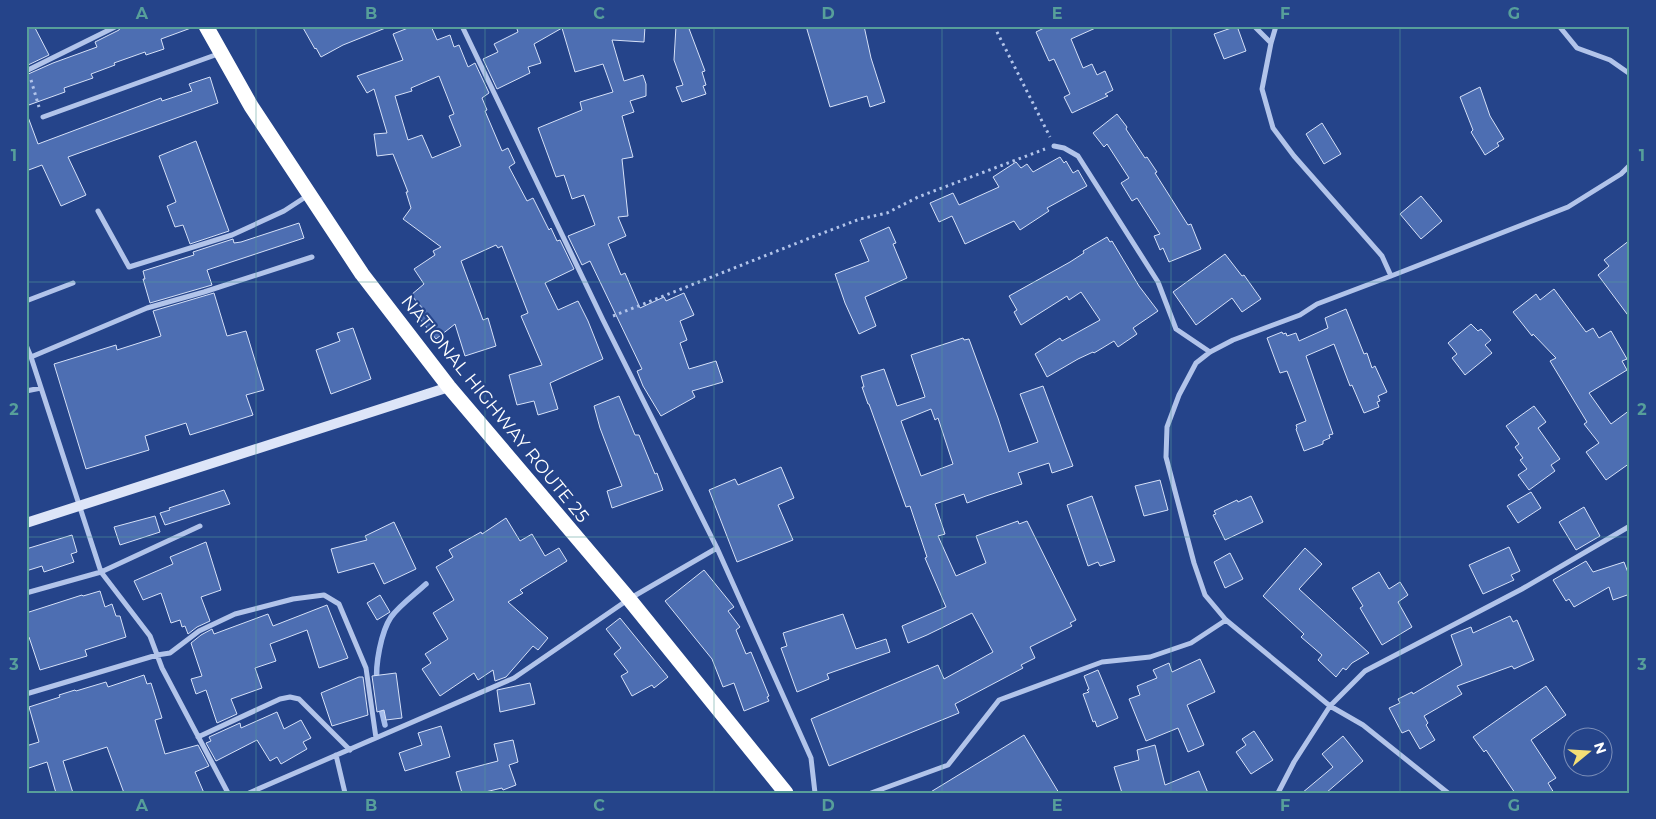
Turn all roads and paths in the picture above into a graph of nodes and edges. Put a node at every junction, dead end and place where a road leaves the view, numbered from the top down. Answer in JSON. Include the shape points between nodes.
{"nodes":[{"id":1,"x":118,"y":26,"type":"edge"},
{"id":2,"x":206,"y":26,"type":"edge"},
{"id":3,"x":462,"y":26,"type":"edge"},
{"id":4,"x":994,"y":26,"type":"edge"},
{"id":5,"x":1254,"y":26,"type":"edge"},
{"id":6,"x":1276,"y":26,"type":"edge"},
{"id":7,"x":1559,"y":26,"type":"edge"},
{"id":8,"x":1271,"y":43,"type":"junction"},
{"id":9,"x":221,"y":53,"type":"junction"},
{"id":10,"x":27,"y":71,"type":"edge"},
{"id":11,"x":1630,"y":74,"type":"edge"},
{"id":12,"x":43,"y":117,"type":"joint"},
{"id":13,"x":1054,"y":146,"type":"junction"},
{"id":14,"x":1630,"y":165,"type":"edge"},
{"id":15,"x":309,"y":194,"type":"junction"},
{"id":16,"x":98,"y":211,"type":"dead end"},
{"id":17,"x":312,"y":257,"type":"dead end"},
{"id":18,"x":1391,"y":276,"type":"junction"},
{"id":19,"x":74,"y":282,"type":"dead end"},
{"id":20,"x":26,"y":301,"type":"edge"},
{"id":21,"x":603,"y":320,"type":"junction"},
{"id":22,"x":26,"y":345,"type":"edge"},
{"id":23,"x":1210,"y":352,"type":"junction"},
{"id":24,"x":31,"y":357,"type":"junction"},
{"id":25,"x":449,"y":387,"type":"junction"},
{"id":26,"x":41,"y":388,"type":"junction"},
{"id":27,"x":26,"y":392,"type":"edge"},
{"id":28,"x":80,"y":506,"type":"junction"},
{"id":29,"x":26,"y":523,"type":"edge"},
{"id":30,"x":200,"y":526,"type":"dead end"},
{"id":31,"x":1630,"y":526,"type":"edge"},
{"id":32,"x":717,"y":548,"type":"junction"},
{"id":33,"x":101,"y":572,"type":"junction"},
{"id":34,"x":26,"y":593,"type":"edge"},
{"id":35,"x":629,"y":600,"type":"junction"},
{"id":36,"x":1226,"y":620,"type":"junction"},
{"id":37,"x":157,"y":655,"type":"junction"},
{"id":38,"x":26,"y":694,"type":"edge"},
{"id":39,"x":1330,"y":706,"type":"junction"},
{"id":40,"x":198,"y":737,"type":"junction"},
{"id":41,"x":376,"y":738,"type":"junction"},
{"id":42,"x":350,"y":750,"type":"junction"},
{"id":43,"x":336,"y":755,"type":"junction"},
{"id":44,"x":228,"y":793,"type":"edge"},
{"id":45,"x":249,"y":793,"type":"edge"},
{"id":46,"x":345,"y":793,"type":"edge"},
{"id":47,"x":786,"y":793,"type":"edge"},
{"id":48,"x":816,"y":793,"type":"edge"},
{"id":49,"x":872,"y":793,"type":"edge"},
{"id":50,"x":1278,"y":793,"type":"edge"},
{"id":51,"x":1448,"y":793,"type":"edge"}],
"edges":[{"from":1,"to":10,"type":"street"},
{"from":2,"to":9,"type":"highway","name":"NATIONAL HIGHWAY ROUTE 25"},
{"from":3,"to":21,"type":"street"},
{"from":4,"to":13,"type":"path"},
{"from":5,"to":8,"type":"street"},
{"from":6,"to":8,"type":"street"},
{"from":7,"to":11,"type":"street","via":[[1577,48],[1610,60]]},
{"from":8,"to":18,"type":"street","via":[[1262,89],[1273,128],[1382,256]]},
{"from":9,"to":12,"type":"street"},
{"from":9,"to":15,"type":"highway","name":"NATIONAL HIGHWAY ROUTE 25","via":[[251,106]]},
{"from":10,"to":12,"type":"path"},
{"from":13,"to":21,"type":"path"},
{"from":13,"to":23,"type":"street","via":[[1078,156],[1158,282],[1176,328]]},
{"from":14,"to":18,"type":"street","via":[[1568,207]]},
{"from":15,"to":16,"type":"street","via":[[284,211],[232,235],[129,267]]},
{"from":15,"to":25,"type":"highway","name":"NATIONAL HIGHWAY ROUTE 25","via":[[362,274]]},
{"from":17,"to":24,"type":"street","via":[[147,308]]},
{"from":18,"to":23,"type":"street","via":[[1316,304],[1300,315]]},
{"from":19,"to":20,"type":"street"},
{"from":21,"to":32,"type":"street"},
{"from":22,"to":24,"type":"street"},
{"from":23,"to":36,"type":"street","via":[[1196,364],[1179,395],[1167,427],[1166,457],[1205,595]]},
{"from":24,"to":26,"type":"street"},
{"from":25,"to":28,"type":"street"},
{"from":25,"to":35,"type":"highway","name":"NATIONAL HIGHWAY ROUTE 25"},
{"from":26,"to":27,"type":"street"},
{"from":26,"to":28,"type":"street"},
{"from":28,"to":29,"type":"street"},
{"from":28,"to":33,"type":"street"},
{"from":30,"to":33,"type":"street"},
{"from":31,"to":39,"type":"street","via":[[1522,589],[1365,671]]},
{"from":32,"to":35,"type":"street"},
{"from":32,"to":48,"type":"street","via":[[811,758]]},
{"from":33,"to":34,"type":"street"},
{"from":33,"to":37,"type":"street","via":[[150,636]]},
{"from":35,"to":41,"type":"street","via":[[514,678]]},
{"from":35,"to":47,"type":"highway","name":"NATIONAL HIGHWAY ROUTE 25"},
{"from":36,"to":39,"type":"street"},
{"from":36,"to":49,"type":"street","via":[[1191,643],[1150,657],[1102,662],[998,700],[948,765]]},
{"from":37,"to":38,"type":"street"},
{"from":37,"to":40,"type":"street"},
{"from":37,"to":41,"type":"street","via":[[170,653],[199,631],[236,614],[324,594],[339,604],[366,668]]},
{"from":39,"to":50,"type":"street"},
{"from":39,"to":51,"type":"street","via":[[1363,724]]},
{"from":40,"to":42,"type":"street","via":[[290,697],[299,699]]},
{"from":40,"to":44,"type":"street"},
{"from":41,"to":42,"type":"street"},
{"from":42,"to":43,"type":"street"},
{"from":43,"to":45,"type":"street"},
{"from":43,"to":46,"type":"street"}]}
